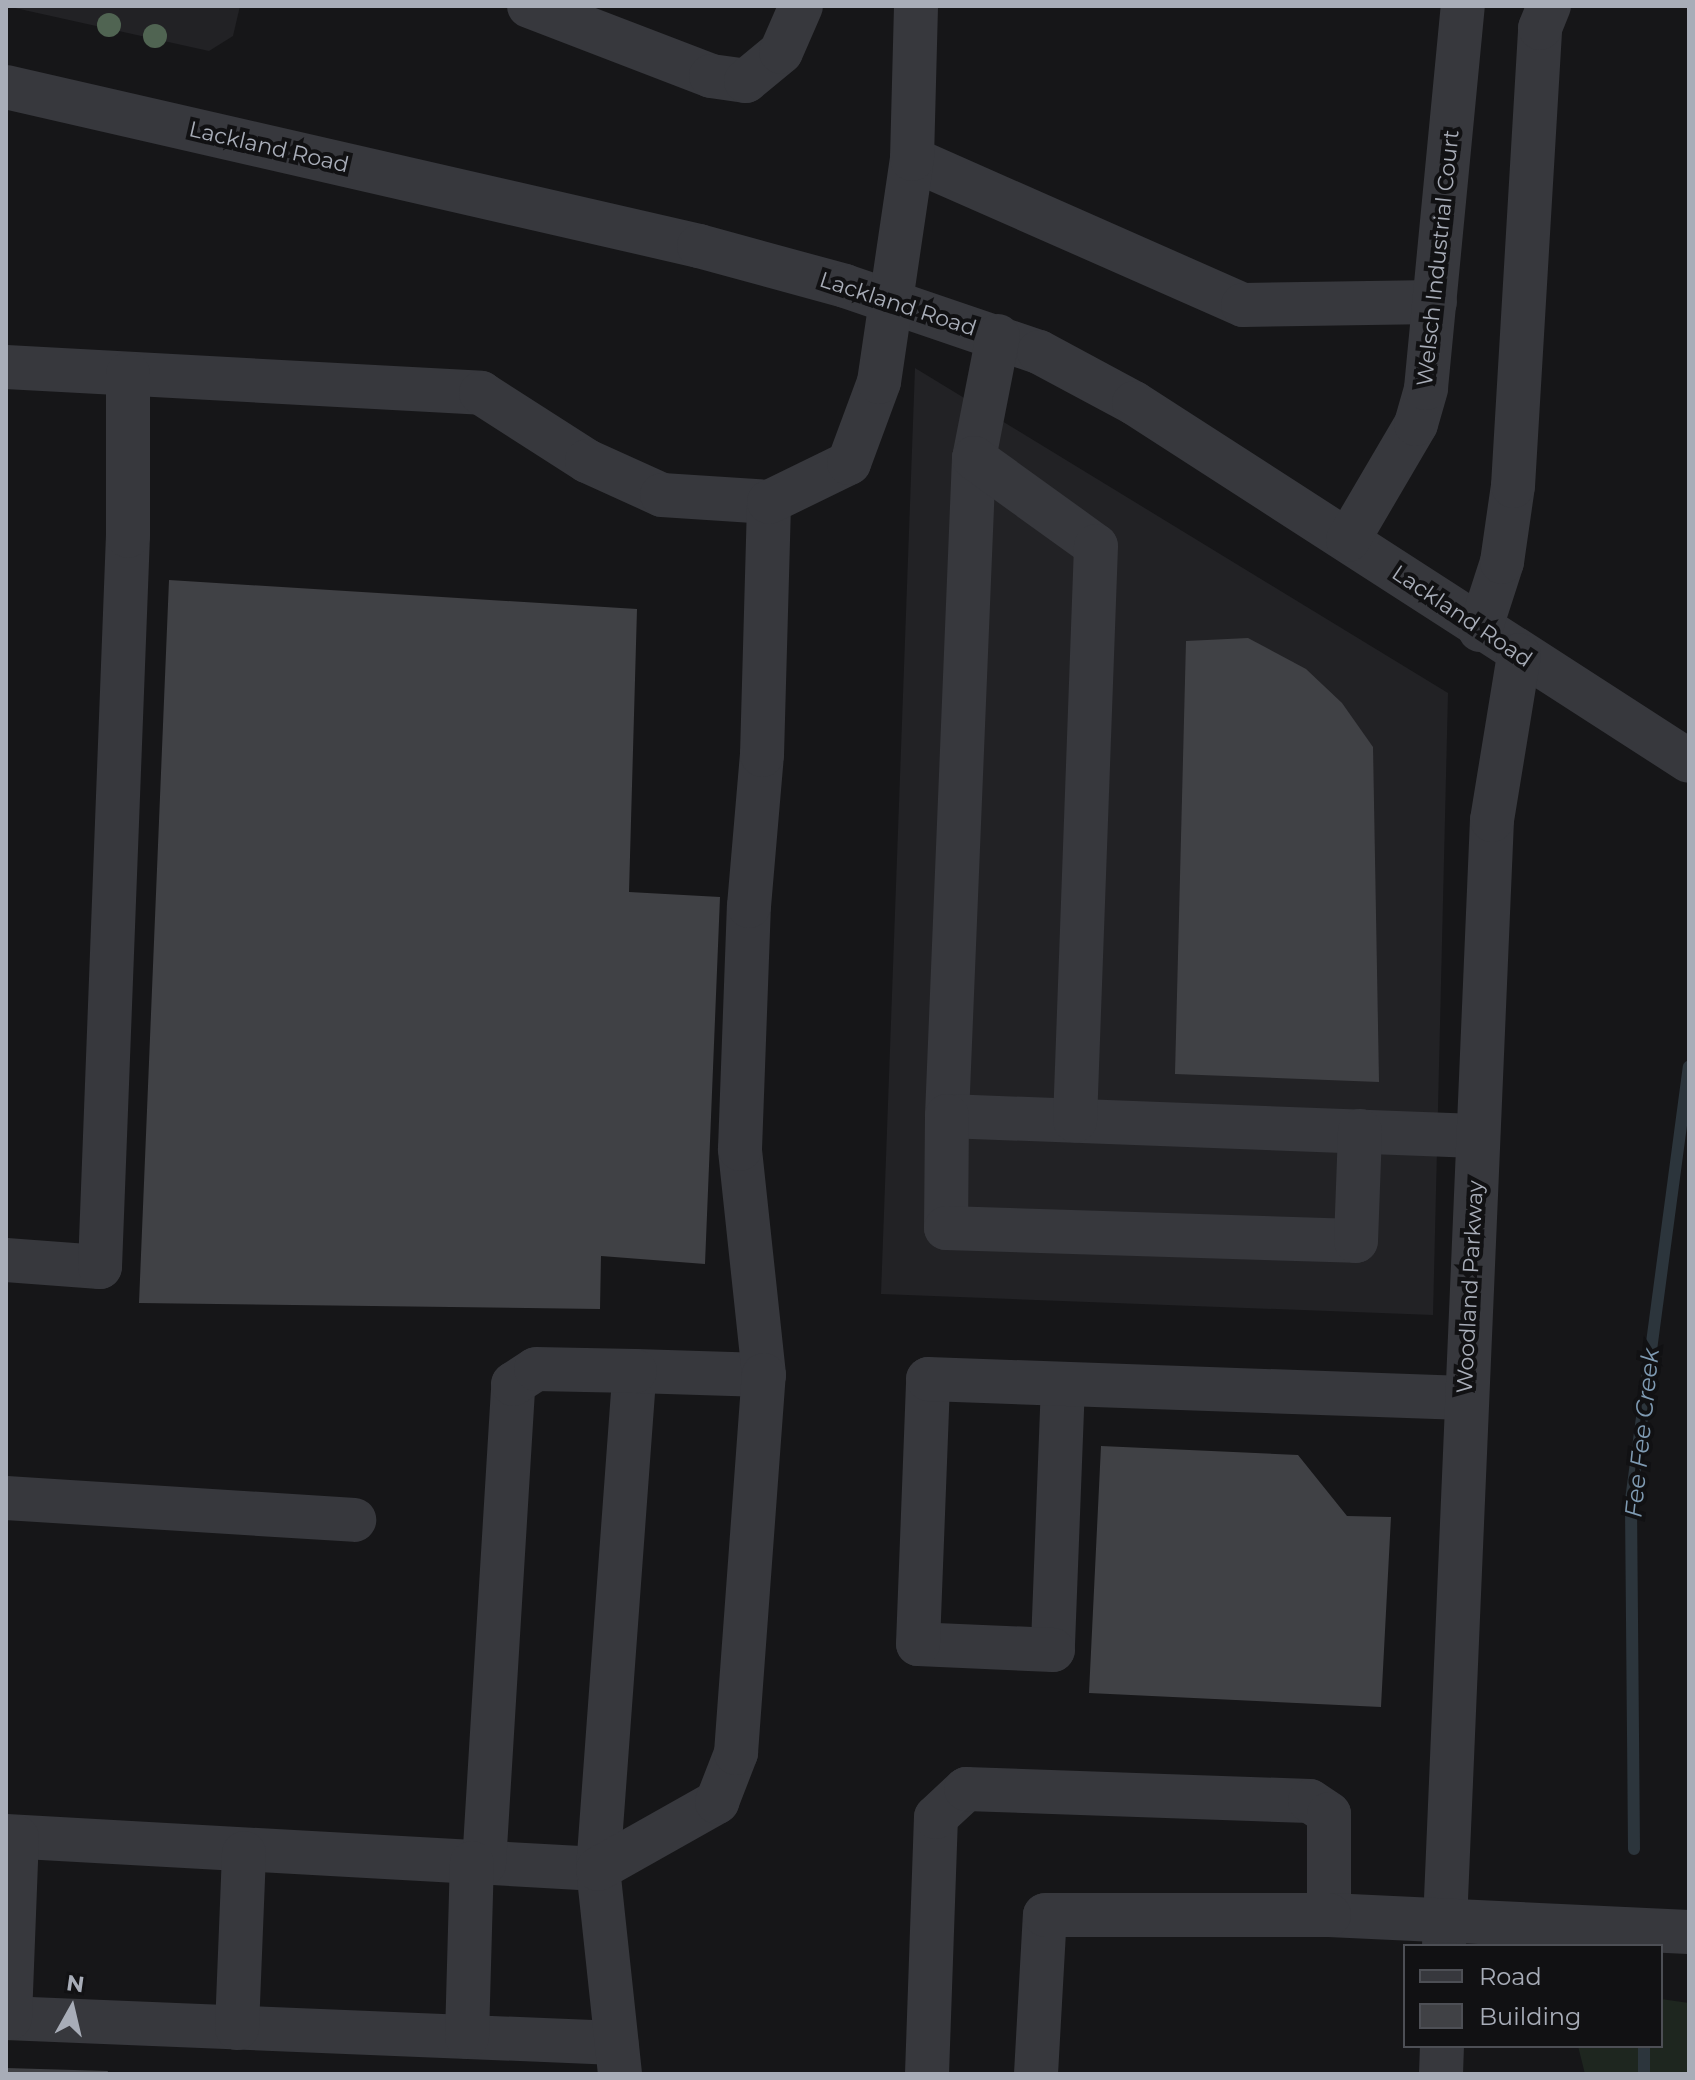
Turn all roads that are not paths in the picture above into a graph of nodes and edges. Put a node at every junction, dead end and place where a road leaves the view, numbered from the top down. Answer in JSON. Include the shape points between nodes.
{"nodes":[{"id":1,"x":529,"y":6,"type":"edge"},
{"id":2,"x":801,"y":6,"type":"edge"},
{"id":3,"x":916,"y":6,"type":"edge"},
{"id":4,"x":1463,"y":6,"type":"edge"},
{"id":5,"x":1549,"y":6,"type":"edge"},
{"id":6,"x":6,"y":87,"type":"edge"},
{"id":7,"x":912,"y":159,"type":"junction"},
{"id":8,"x":893,"y":302,"type":"junction"},
{"id":9,"x":1435,"y":302,"type":"junction"},
{"id":10,"x":998,"y":336,"type":"junction"},
{"id":11,"x":6,"y":367,"type":"edge"},
{"id":12,"x":128,"y":374,"type":"junction"},
{"id":13,"x":974,"y":458,"type":"junction"},
{"id":14,"x":769,"y":502,"type":"junction"},
{"id":15,"x":1348,"y":540,"type":"junction"},
{"id":16,"x":1480,"y":630,"type":"junction"},
{"id":17,"x":1519,"y":655,"type":"junction"},
{"id":18,"x":1689,"y":761,"type":"edge"},
{"id":19,"x":947,"y":1116,"type":"junction"},
{"id":20,"x":1075,"y":1121,"type":"junction"},
{"id":21,"x":1360,"y":1131,"type":"junction"},
{"id":22,"x":1477,"y":1136,"type":"junction"},
{"id":23,"x":6,"y":1260,"type":"edge"},
{"id":24,"x":635,"y":1371,"type":"junction"},
{"id":25,"x":764,"y":1375,"type":"junction"},
{"id":26,"x":1063,"y":1384,"type":"junction"},
{"id":27,"x":1465,"y":1398,"type":"junction"},
{"id":28,"x":6,"y":1498,"type":"edge"},
{"id":29,"x":354,"y":1520,"type":"dead end"},
{"id":30,"x":12,"y":1837,"type":"edge"},
{"id":31,"x":244,"y":1853,"type":"junction"},
{"id":32,"x":478,"y":1864,"type":"junction"},
{"id":33,"x":598,"y":1869,"type":"junction"},
{"id":34,"x":1329,"y":1915,"type":"junction"},
{"id":35,"x":1689,"y":1932,"type":"edge"},
{"id":36,"x":1445,"y":1934,"type":"edge"},
{"id":37,"x":8,"y":2018,"type":"edge"},
{"id":38,"x":237,"y":2028,"type":"junction"},
{"id":39,"x":467,"y":2037,"type":"junction"},
{"id":40,"x":1442,"y":2048,"type":"edge"},
{"id":41,"x":618,"y":2058,"type":"edge"},
{"id":42,"x":927,"y":2074,"type":"edge"},
{"id":43,"x":1036,"y":2074,"type":"edge"},
{"id":44,"x":1441,"y":2074,"type":"edge"}],
"edges":[{"from":1,"to":2,"type":"street","via":[[711,76],[746,81],[781,52]]},
{"from":3,"to":7,"type":"street"},
{"from":4,"to":9,"type":"street","name":"Welsch Industrial Court"},
{"from":5,"to":16,"type":"street","via":[[1540,28],[1513,486],[1502,562]]},
{"from":6,"to":8,"type":"street","name":"Lackland Road","via":[[699,246]]},
{"from":7,"to":8,"type":"street"},
{"from":7,"to":9,"type":"street","via":[[1243,305]]},
{"from":8,"to":10,"type":"street","name":"Lackland Road"},
{"from":8,"to":14,"type":"street","via":[[879,382],[849,463]]},
{"from":9,"to":15,"type":"street","name":"Welsch Industrial Court","via":[[1426,388],[1416,424]]},
{"from":10,"to":13,"type":"street"},
{"from":10,"to":15,"type":"street","name":"Lackland Road","via":[[1134,403]]},
{"from":11,"to":12,"type":"street"},
{"from":12,"to":14,"type":"street","via":[[481,393],[587,461],[662,495]]},
{"from":12,"to":23,"type":"street","via":[[128,536],[100,1267]]},
{"from":13,"to":19,"type":"street"},
{"from":13,"to":20,"type":"street","via":[[1096,546]]},
{"from":14,"to":25,"type":"street","via":[[762,755],[749,906],[740,1149]]},
{"from":15,"to":16,"type":"street","name":"Lackland Road"},
{"from":16,"to":17,"type":"street","name":"Lackland Road"},
{"from":17,"to":18,"type":"street","name":"Lackland Road"},
{"from":17,"to":22,"type":"street","name":"Woodland Parkway","via":[[1492,820]]},
{"from":19,"to":20,"type":"street"},
{"from":19,"to":21,"type":"street","via":[[946,1228],[1356,1241]]},
{"from":20,"to":21,"type":"street"},
{"from":21,"to":22,"type":"street"},
{"from":22,"to":27,"type":"street","name":"Woodland Parkway"},
{"from":24,"to":25,"type":"street"},
{"from":24,"to":32,"type":"street","via":[[536,1369],[513,1384]]},
{"from":24,"to":33,"type":"street"},
{"from":25,"to":33,"type":"street","via":[[736,1753],[717,1802]]},
{"from":26,"to":26,"type":"street","via":[[928,1379],[918,1644],[1053,1650]]},
{"from":26,"to":27,"type":"street"},
{"from":27,"to":36,"type":"street","name":"Woodland Parkway"},
{"from":28,"to":29,"type":"street"},
{"from":30,"to":31,"type":"street"},
{"from":30,"to":37,"type":"street"},
{"from":31,"to":32,"type":"street"},
{"from":31,"to":38,"type":"street"},
{"from":32,"to":33,"type":"street"},
{"from":32,"to":39,"type":"street"},
{"from":33,"to":41,"type":"street"},
{"from":34,"to":36,"type":"street"},
{"from":34,"to":42,"type":"street","via":[[1329,1814],[1310,1801],[966,1789],[936,1817]]},
{"from":34,"to":43,"type":"street","via":[[1045,1915]]},
{"from":35,"to":36,"type":"street"},
{"from":37,"to":38,"type":"street"},
{"from":38,"to":39,"type":"street"},
{"from":39,"to":41,"type":"street"},
{"from":40,"to":44,"type":"street"}]}
